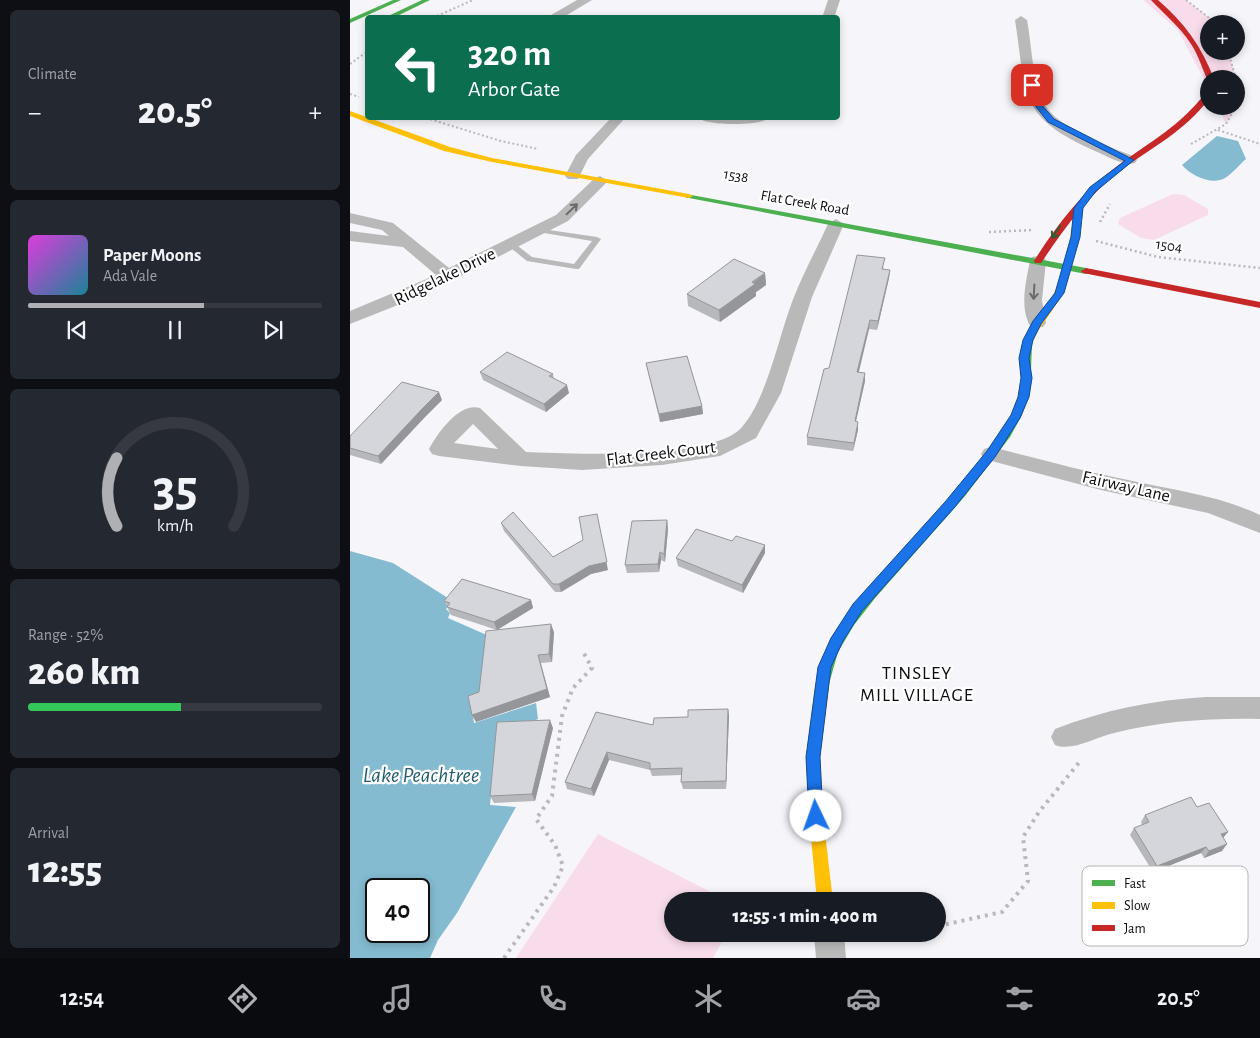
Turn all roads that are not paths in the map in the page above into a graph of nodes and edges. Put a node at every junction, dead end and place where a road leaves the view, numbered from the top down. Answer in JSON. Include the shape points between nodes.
{"nodes":[{"id":1,"x":398,"y":0,"type":"edge"},
{"id":2,"x":427,"y":0,"type":"edge"},
{"id":3,"x":586,"y":0,"type":"edge"},
{"id":4,"x":834,"y":0,"type":"edge"},
{"id":5,"x":1154,"y":0,"type":"edge"},
{"id":6,"x":394,"y":15,"type":"edge"},
{"id":7,"x":558,"y":15,"type":"edge"},
{"id":8,"x":829,"y":15,"type":"edge"},
{"id":9,"x":1021,"y":20,"type":"dead end"},
{"id":10,"x":350,"y":21,"type":"edge"},
{"id":11,"x":365,"y":27,"type":"edge"},
{"id":12,"x":350,"y":34,"type":"edge"},
{"id":13,"x":1208,"y":70,"type":"edge"},
{"id":14,"x":1200,"y":108,"type":"edge"},
{"id":15,"x":350,"y":113,"type":"edge"},
{"id":16,"x":365,"y":119,"type":"edge"},
{"id":17,"x":369,"y":120,"type":"edge"},
{"id":18,"x":616,"y":120,"type":"edge"},
{"id":19,"x":1130,"y":160,"type":"junction"},
{"id":20,"x":577,"y":177,"type":"junction"},
{"id":21,"x":600,"y":181,"type":"junction"},
{"id":22,"x":1079,"y":208,"type":"junction"},
{"id":23,"x":350,"y":218,"type":"edge"},
{"id":24,"x":836,"y":224,"type":"junction"},
{"id":25,"x":538,"y":230,"type":"junction"},
{"id":26,"x":350,"y":236,"type":"edge"},
{"id":27,"x":408,"y":243,"type":"junction"},
{"id":28,"x":511,"y":245,"type":"junction"},
{"id":29,"x":1038,"y":261,"type":"junction"},
{"id":30,"x":1065,"y":268,"type":"junction"},
{"id":31,"x":448,"y":276,"type":"junction"},
{"id":32,"x":1260,"y":305,"type":"edge"},
{"id":33,"x":350,"y":318,"type":"edge"},
{"id":34,"x":1037,"y":323,"type":"junction"},
{"id":35,"x":991,"y":454,"type":"junction"},
{"id":36,"x":521,"y":459,"type":"dead end"},
{"id":37,"x":1260,"y":526,"type":"edge"},
{"id":38,"x":1260,"y":708,"type":"edge"},
{"id":39,"x":1064,"y":737,"type":"dead end"},
{"id":40,"x":824,"y":892,"type":"edge"},
{"id":41,"x":830,"y":942,"type":"edge"},
{"id":42,"x":831,"y":958,"type":"edge"}],
"edges":[{"from":1,"to":10,"type":"street"},
{"from":2,"to":6,"type":"street"},
{"from":3,"to":7,"type":"street"},
{"from":4,"to":8,"type":"street"},
{"from":5,"to":13,"type":"street","via":[[1188,30],[1198,44]]},
{"from":9,"to":19,"type":"street","via":[[1032,85],[1042,112],[1066,130]]},
{"from":11,"to":12,"type":"street"},
{"from":14,"to":19,"type":"street","via":[[1187,123]]},
{"from":15,"to":16,"type":"street","name":"Flat Creek Road"},
{"from":17,"to":20,"type":"street","name":"Flat Creek Road","via":[[447,149]]},
{"from":18,"to":20,"type":"street","via":[[581,158]]},
{"from":19,"to":22,"type":"street","via":[[1093,189]]},
{"from":20,"to":21,"type":"street","name":"Flat Creek Road"},
{"from":20,"to":25,"type":"street","name":"Ridgelake Drive"},
{"from":21,"to":24,"type":"street","name":"Flat Creek Road"},
{"from":25,"to":21,"type":"street","name":"Ridgelake Drive","one_way":true,"via":[[562,218]]},
{"from":22,"to":29,"type":"street","one_way":true,"via":[[1056,232]]},
{"from":22,"to":30,"type":"street","via":[[1075,237]]},
{"from":23,"to":27,"type":"street","via":[[386,226]]},
{"from":24,"to":29,"type":"street","name":"Flat Creek Road"},
{"from":24,"to":36,"type":"street","name":"Flat Creek Court","via":[[803,298],[771,393],[749,434],[720,449],[662,458],[582,462]]},
{"from":25,"to":28,"type":"street","name":"Ridgelake Drive"},
{"from":25,"to":28,"type":"lane","via":[[596,240],[576,267],[530,259]]},
{"from":26,"to":27,"type":"street"},
{"from":27,"to":31,"type":"street"},
{"from":28,"to":31,"type":"street","name":"Ridgelake Drive"},
{"from":29,"to":30,"type":"street","name":"Flat Creek Road"},
{"from":29,"to":34,"type":"street","one_way":true,"via":[[1033,311]]},
{"from":30,"to":32,"type":"street","name":"Flat Creek Road"},
{"from":30,"to":34,"type":"street","via":[[1060,293]]},
{"from":31,"to":33,"type":"street","name":"Ridgelake Drive","via":[[373,311]]},
{"from":34,"to":35,"type":"street","via":[[1028,340],[1024,358],[1027,378],[1024,397],[1016,416]]},
{"from":35,"to":37,"type":"street","name":"Fairway Lane","via":[[1194,502]]},
{"from":35,"to":40,"type":"street","via":[[858,608],[838,638],[825,667],[813,757]]},
{"from":38,"to":39,"type":"street","via":[[1159,712],[1116,720]]},
{"from":41,"to":42,"type":"street"}]}
